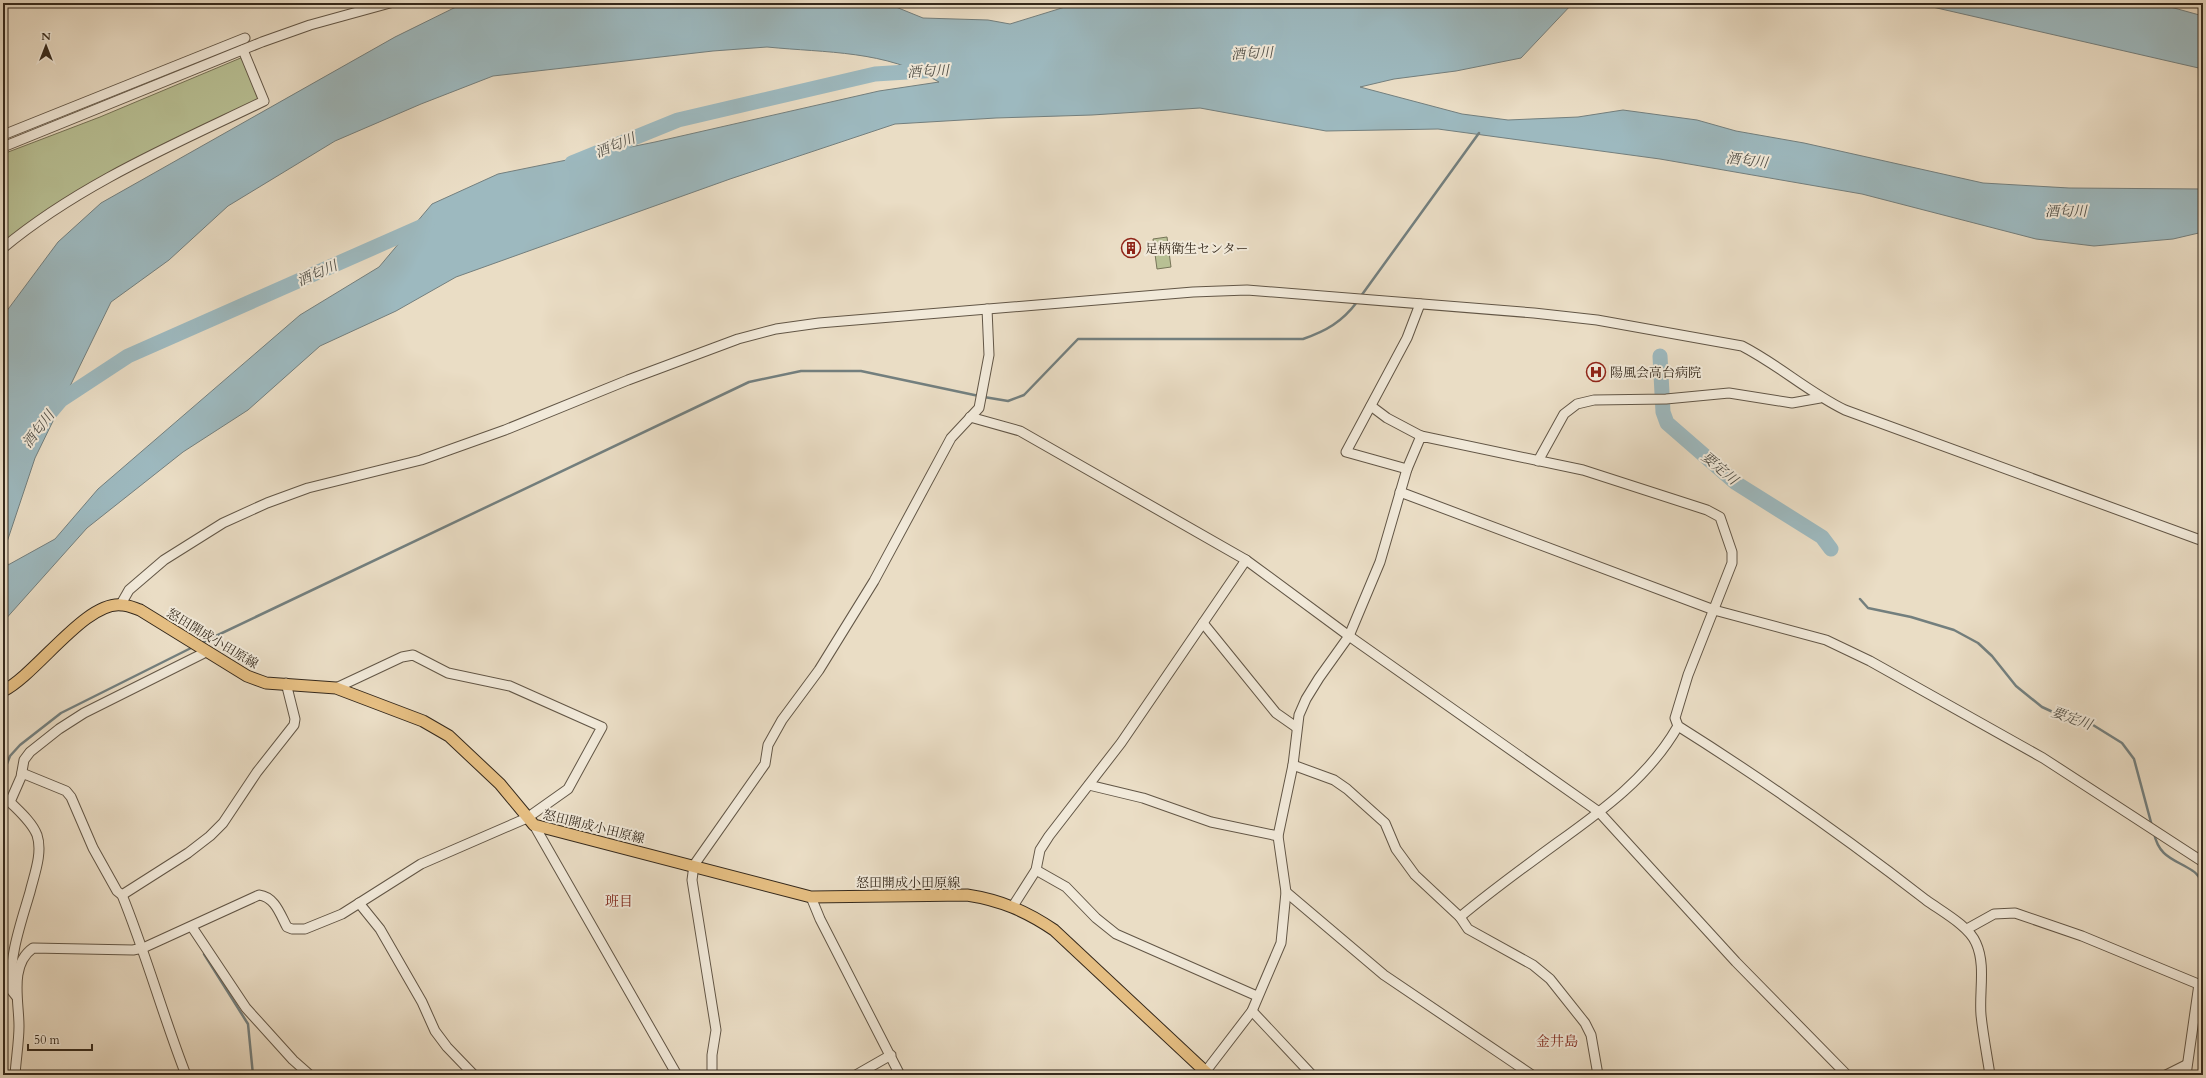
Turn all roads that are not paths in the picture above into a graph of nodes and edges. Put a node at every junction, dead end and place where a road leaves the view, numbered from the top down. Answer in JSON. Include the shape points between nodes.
{"nodes":[{"id":1,"x":390,"y":3,"type":"edge"},
{"id":2,"x":245,"y":38,"type":"dead end"},
{"id":3,"x":243,"y":50,"type":"junction"},
{"id":4,"x":3,"y":135,"type":"edge"},
{"id":5,"x":3,"y":147,"type":"edge"},
{"id":6,"x":3,"y":248,"type":"edge"},
{"id":7,"x":1420,"y":304,"type":"junction"},
{"id":8,"x":987,"y":309,"type":"junction"},
{"id":9,"x":1820,"y":398,"type":"junction"},
{"id":10,"x":1371,"y":406,"type":"junction"},
{"id":11,"x":970,"y":417,"type":"junction"},
{"id":12,"x":1420,"y":436,"type":"junction"},
{"id":13,"x":1538,"y":461,"type":"junction"},
{"id":14,"x":1407,"y":470,"type":"junction"},
{"id":15,"x":1400,"y":492,"type":"junction"},
{"id":16,"x":2203,"y":541,"type":"edge"},
{"id":17,"x":1246,"y":560,"type":"junction"},
{"id":18,"x":121,"y":604,"type":"junction"},
{"id":19,"x":1714,"y":610,"type":"junction"},
{"id":20,"x":1203,"y":623,"type":"junction"},
{"id":21,"x":1349,"y":636,"type":"junction"},
{"id":22,"x":206,"y":652,"type":"junction"},
{"id":23,"x":286,"y":684,"type":"junction"},
{"id":24,"x":336,"y":688,"type":"junction"},
{"id":25,"x":3,"y":691,"type":"edge"},
{"id":26,"x":1678,"y":726,"type":"junction"},
{"id":27,"x":1296,"y":727,"type":"junction"},
{"id":28,"x":1293,"y":765,"type":"junction"},
{"id":29,"x":22,"y":773,"type":"junction"},
{"id":30,"x":1089,"y":785,"type":"junction"},
{"id":31,"x":1599,"y":812,"type":"junction"},
{"id":32,"x":531,"y":821,"type":"junction"},
{"id":33,"x":1278,"y":836,"type":"junction"},
{"id":34,"x":2203,"y":862,"type":"edge"},
{"id":35,"x":694,"y":865,"type":"junction"},
{"id":36,"x":1036,"y":870,"type":"junction"},
{"id":37,"x":1286,"y":892,"type":"junction"},
{"id":38,"x":122,"y":895,"type":"junction"},
{"id":39,"x":811,"y":897,"type":"junction"},
{"id":40,"x":359,"y":903,"type":"junction"},
{"id":41,"x":1013,"y":906,"type":"junction"},
{"id":42,"x":1460,"y":917,"type":"junction"},
{"id":43,"x":192,"y":927,"type":"junction"},
{"id":44,"x":1967,"y":929,"type":"junction"},
{"id":45,"x":143,"y":948,"type":"junction"},
{"id":46,"x":2201,"y":985,"type":"edge"},
{"id":47,"x":16,"y":996,"type":"junction"},
{"id":48,"x":1257,"y":996,"type":"junction"},
{"id":49,"x":1252,"y":1011,"type":"junction"},
{"id":50,"x":891,"y":1055,"type":"junction"},
{"id":51,"x":2186,"y":1065,"type":"junction"},
{"id":52,"x":1208,"y":1073,"type":"edge"},
{"id":53,"x":15,"y":1075,"type":"edge"},
{"id":54,"x":186,"y":1075,"type":"edge"},
{"id":55,"x":310,"y":1075,"type":"edge"},
{"id":56,"x":474,"y":1075,"type":"edge"},
{"id":57,"x":677,"y":1075,"type":"edge"},
{"id":58,"x":712,"y":1075,"type":"edge"},
{"id":59,"x":856,"y":1075,"type":"edge"},
{"id":60,"x":900,"y":1075,"type":"edge"},
{"id":61,"x":1312,"y":1075,"type":"edge"},
{"id":62,"x":1532,"y":1075,"type":"edge"},
{"id":63,"x":1598,"y":1075,"type":"edge"},
{"id":64,"x":1847,"y":1075,"type":"edge"},
{"id":65,"x":1990,"y":1075,"type":"edge"},
{"id":66,"x":2166,"y":1075,"type":"edge"},
{"id":67,"x":2186,"y":1075,"type":"edge"}],
"edges":[{"from":1,"to":3,"type":"street","via":[[310,25]]},
{"from":2,"to":4,"type":"street"},
{"from":3,"to":5,"type":"street"},
{"from":3,"to":6,"type":"street","via":[[264,101],[74,197]]},
{"from":7,"to":8,"type":"street","via":[[1247,290]]},
{"from":7,"to":9,"type":"street","via":[[1598,320],[1742,346],[1762,356]]},
{"from":7,"to":10,"type":"street","via":[[1407,338]]},
{"from":8,"to":11,"type":"street","via":[[989,355],[979,408]]},
{"from":8,"to":18,"type":"street","via":[[819,323],[776,329],[738,339],[421,460],[308,488],[267,503],[223,524],[164,560],[130,590]]},
{"from":9,"to":13,"type":"street","via":[[1792,403],[1729,393],[1666,399],[1594,400],[1577,404],[1564,414]]},
{"from":9,"to":16,"type":"street","via":[[1845,410]]},
{"from":10,"to":12,"type":"street"},
{"from":10,"to":14,"type":"street","via":[[1346,452]]},
{"from":11,"to":17,"type":"street","via":[[1020,431]]},
{"from":11,"to":35,"type":"street","via":[[951,438],[870,588],[819,670],[782,720],[768,746],[765,764]]},
{"from":12,"to":13,"type":"street"},
{"from":12,"to":14,"type":"street"},
{"from":13,"to":19,"type":"street","via":[[1583,470],[1707,510],[1720,517],[1732,557]]},
{"from":14,"to":15,"type":"street"},
{"from":15,"to":19,"type":"street"},
{"from":15,"to":21,"type":"street","via":[[1380,562]]},
{"from":17,"to":20,"type":"street"},
{"from":17,"to":21,"type":"street"},
{"from":18,"to":22,"type":"main road","name":"怒田開成小田原線","via":[[140,610]]},
{"from":18,"to":25,"type":"main road","via":[[92,613],[23,678]]},
{"from":19,"to":26,"type":"street","via":[[1688,675],[1675,718]]},
{"from":19,"to":34,"type":"street","via":[[1826,640],[1870,661],[2056,765]]},
{"from":20,"to":27,"type":"street","via":[[1276,713]]},
{"from":20,"to":30,"type":"street"},
{"from":21,"to":27,"type":"street","via":[[1306,700]]},
{"from":21,"to":31,"type":"street"},
{"from":22,"to":23,"type":"main road","name":"怒田開成小田原線","via":[[247,676],[266,683]]},
{"from":22,"to":29,"type":"street","via":[[84,713],[59,729],[30,752],[24,760]]},
{"from":23,"to":24,"type":"main road","name":"怒田開成小田原線"},
{"from":23,"to":38,"type":"street","via":[[296,719],[294,725],[222,823],[188,853]]},
{"from":24,"to":32,"type":"main road","name":"怒田開成小田原線","via":[[423,721],[449,736],[500,784]]},
{"from":24,"to":32,"type":"street","via":[[402,657],[412,655],[448,673],[510,686],[602,727],[568,789]]},
{"from":26,"to":31,"type":"street","via":[[1666,748],[1649,768]]},
{"from":26,"to":44,"type":"street","via":[[1740,765]]},
{"from":27,"to":28,"type":"street"},
{"from":28,"to":33,"type":"street"},
{"from":28,"to":42,"type":"street","via":[[1334,780],[1385,823],[1396,849],[1415,875]]},
{"from":29,"to":38,"type":"street","via":[[66,791],[71,797],[93,848],[117,891]]},
{"from":29,"to":47,"type":"street","via":[[10,802],[35,830],[38,837],[38,854],[14,952],[11,984]]},
{"from":30,"to":33,"type":"street","via":[[1143,798],[1210,822]]},
{"from":30,"to":36,"type":"street","via":[[1040,850]]},
{"from":31,"to":42,"type":"street","via":[[1492,890]]},
{"from":31,"to":64,"type":"street","via":[[1736,962]]},
{"from":32,"to":35,"type":"main road","name":"怒田開成小田原線"},
{"from":32,"to":40,"type":"street","via":[[421,864]]},
{"from":32,"to":57,"type":"street"},
{"from":33,"to":37,"type":"street"},
{"from":35,"to":39,"type":"main road","name":"怒田開成小田原線"},
{"from":35,"to":58,"type":"street","via":[[692,880],[716,1030]]},
{"from":36,"to":41,"type":"street"},
{"from":36,"to":48,"type":"street","via":[[1066,887],[1096,918],[1116,934]]},
{"from":37,"to":48,"type":"street","via":[[1281,943]]},
{"from":37,"to":62,"type":"street","via":[[1384,975]]},
{"from":38,"to":45,"type":"street"},
{"from":39,"to":41,"type":"main road","name":"怒田開成小田原線","via":[[967,895]]},
{"from":39,"to":50,"type":"street"},
{"from":40,"to":43,"type":"street","via":[[315,926],[298,930],[287,927],[271,899],[259,895]]},
{"from":40,"to":56,"type":"street","via":[[380,929],[422,1002],[435,1031]]},
{"from":41,"to":52,"type":"main road","name":"怒田開成小田原線","via":[[1054,930]]},
{"from":42,"to":63,"type":"street","via":[[1468,929],[1533,965],[1550,979],[1591,1035]]},
{"from":43,"to":45,"type":"street"},
{"from":43,"to":55,"type":"street","via":[[246,1008]]},
{"from":44,"to":46,"type":"street","via":[[1994,914],[2015,913],[2082,936]]},
{"from":44,"to":65,"type":"street","via":[[1976,943],[1980,961],[1981,1015]]},
{"from":45,"to":47,"type":"street","via":[[33,948],[21,960]]},
{"from":45,"to":54,"type":"street","via":[[172,1041]]},
{"from":46,"to":51,"type":"street"},
{"from":47,"to":53,"type":"street","via":[[19,1025]]},
{"from":48,"to":49,"type":"street"},
{"from":49,"to":52,"type":"street"},
{"from":49,"to":61,"type":"street"},
{"from":50,"to":59,"type":"street"},
{"from":50,"to":60,"type":"street"},
{"from":51,"to":66,"type":"street"},
{"from":51,"to":67,"type":"street"}]}
